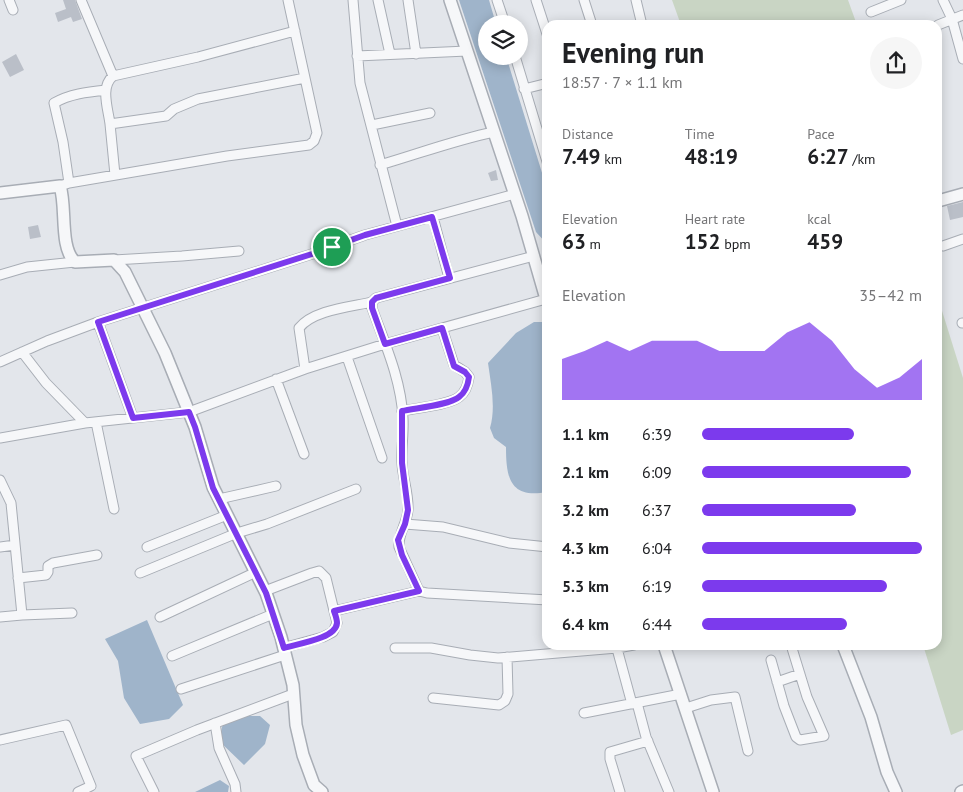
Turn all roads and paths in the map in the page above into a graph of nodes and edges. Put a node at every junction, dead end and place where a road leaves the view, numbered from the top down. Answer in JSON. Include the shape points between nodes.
{"nodes":[{"id":1,"x":9,"y":0,"type":"edge"},
{"id":2,"x":81,"y":0,"type":"edge"},
{"id":3,"x":288,"y":0,"type":"edge"},
{"id":4,"x":353,"y":0,"type":"edge"},
{"id":5,"x":378,"y":0,"type":"edge"},
{"id":6,"x":408,"y":0,"type":"edge"},
{"id":7,"x":450,"y":0,"type":"edge"},
{"id":8,"x":497,"y":0,"type":"edge"},
{"id":9,"x":536,"y":0,"type":"edge"},
{"id":10,"x":584,"y":0,"type":"edge"},
{"id":11,"x":636,"y":0,"type":"edge"},
{"id":12,"x":901,"y":0,"type":"edge"},
{"id":13,"x":943,"y":0,"type":"edge"},
{"id":14,"x":13,"y":10,"type":"dead end"},
{"id":15,"x":871,"y":12,"type":"dead end"},
{"id":16,"x":501,"y":15,"type":"edge"},
{"id":17,"x":963,"y":15,"type":"edge"},
{"id":18,"x":952,"y":19,"type":"junction"},
{"id":19,"x":542,"y":20,"type":"edge"},
{"id":20,"x":590,"y":20,"type":"edge"},
{"id":21,"x":641,"y":20,"type":"edge"},
{"id":22,"x":942,"y":23,"type":"edge"},
{"id":23,"x":295,"y":31,"type":"junction"},
{"id":24,"x":467,"y":51,"type":"junction"},
{"id":25,"x":390,"y":54,"type":"junction"},
{"id":26,"x":416,"y":54,"type":"junction"},
{"id":27,"x":357,"y":56,"type":"junction"},
{"id":28,"x":963,"y":58,"type":"edge"},
{"id":29,"x":518,"y":65,"type":"edge"},
{"id":30,"x":113,"y":76,"type":"junction"},
{"id":31,"x":305,"y":78,"type":"junction"},
{"id":32,"x":542,"y":84,"type":"edge"},
{"id":33,"x":524,"y":88,"type":"junction"},
{"id":34,"x":106,"y":90,"type":"junction"},
{"id":35,"x":430,"y":113,"type":"dead end"},
{"id":36,"x":110,"y":124,"type":"junction"},
{"id":37,"x":372,"y":125,"type":"junction"},
{"id":38,"x":494,"y":132,"type":"junction"},
{"id":39,"x":542,"y":146,"type":"edge"},
{"id":40,"x":380,"y":165,"type":"junction"},
{"id":41,"x":115,"y":175,"type":"junction"},
{"id":42,"x":65,"y":184,"type":"junction"},
{"id":43,"x":0,"y":193,"type":"edge"},
{"id":44,"x":515,"y":194,"type":"junction"},
{"id":45,"x":963,"y":194,"type":"edge"},
{"id":46,"x":942,"y":200,"type":"edge"},
{"id":47,"x":432,"y":217,"type":"junction"},
{"id":48,"x":397,"y":226,"type":"junction"},
{"id":49,"x":963,"y":239,"type":"edge"},
{"id":50,"x":943,"y":246,"type":"dead end"},
{"id":51,"x":239,"y":251,"type":"dead end"},
{"id":52,"x":534,"y":256,"type":"junction"},
{"id":53,"x":114,"y":260,"type":"junction"},
{"id":54,"x":75,"y":262,"type":"junction"},
{"id":55,"x":0,"y":275,"type":"edge"},
{"id":56,"x":450,"y":278,"type":"junction"},
{"id":57,"x":542,"y":283,"type":"edge"},
{"id":58,"x":542,"y":301,"type":"edge"},
{"id":59,"x":372,"y":302,"type":"junction"},
{"id":60,"x":142,"y":308,"type":"junction"},
{"id":61,"x":98,"y":322,"type":"junction"},
{"id":62,"x":442,"y":328,"type":"junction"},
{"id":63,"x":385,"y":344,"type":"junction"},
{"id":64,"x":22,"y":352,"type":"junction"},
{"id":65,"x":346,"y":357,"type":"junction"},
{"id":66,"x":0,"y":362,"type":"edge"},
{"id":67,"x":305,"y":369,"type":"junction"},
{"id":68,"x":276,"y":379,"type":"junction"},
{"id":69,"x":402,"y":411,"type":"junction"},
{"id":70,"x":189,"y":412,"type":"junction"},
{"id":71,"x":133,"y":418,"type":"junction"},
{"id":72,"x":96,"y":422,"type":"junction"},
{"id":73,"x":85,"y":423,"type":"junction"},
{"id":74,"x":0,"y":438,"type":"edge"},
{"id":75,"x":304,"y":454,"type":"dead end"},
{"id":76,"x":382,"y":458,"type":"dead end"},
{"id":77,"x":0,"y":480,"type":"edge"},
{"id":78,"x":276,"y":486,"type":"dead end"},
{"id":79,"x":356,"y":489,"type":"dead end"},
{"id":80,"x":219,"y":499,"type":"junction"},
{"id":81,"x":114,"y":509,"type":"dead end"},
{"id":82,"x":227,"y":515,"type":"junction"},
{"id":83,"x":405,"y":524,"type":"junction"},
{"id":84,"x":236,"y":534,"type":"junction"},
{"id":85,"x":15,"y":545,"type":"junction"},
{"id":86,"x":542,"y":546,"type":"edge"},
{"id":87,"x":0,"y":547,"type":"edge"},
{"id":88,"x":147,"y":547,"type":"dead end"},
{"id":89,"x":97,"y":555,"type":"dead end"},
{"id":90,"x":256,"y":572,"type":"junction"},
{"id":91,"x":140,"y":573,"type":"dead end"},
{"id":92,"x":18,"y":578,"type":"junction"},
{"id":93,"x":265,"y":591,"type":"junction"},
{"id":94,"x":419,"y":591,"type":"junction"},
{"id":95,"x":542,"y":600,"type":"edge"},
{"id":96,"x":334,"y":611,"type":"junction"},
{"id":97,"x":72,"y":612,"type":"dead end"},
{"id":98,"x":273,"y":614,"type":"junction"},
{"id":99,"x":22,"y":615,"type":"junction"},
{"id":100,"x":0,"y":617,"type":"edge"},
{"id":101,"x":160,"y":617,"type":"dead end"},
{"id":102,"x":396,"y":648,"type":"dead end"},
{"id":103,"x":577,"y":650,"type":"edge"},
{"id":104,"x":618,"y":650,"type":"edge"},
{"id":105,"x":666,"y":650,"type":"edge"},
{"id":106,"x":793,"y":650,"type":"edge"},
{"id":107,"x":845,"y":650,"type":"edge"},
{"id":108,"x":284,"y":651,"type":"junction"},
{"id":109,"x":172,"y":656,"type":"dead end"},
{"id":110,"x":508,"y":657,"type":"junction"},
{"id":111,"x":771,"y":660,"type":"dead end"},
{"id":112,"x":800,"y":674,"type":"junction"},
{"id":113,"x":777,"y":682,"type":"junction"},
{"id":114,"x":181,"y":689,"type":"dead end"},
{"id":115,"x":293,"y":694,"type":"junction"},
{"id":116,"x":681,"y":694,"type":"junction"},
{"id":117,"x":433,"y":698,"type":"dead end"},
{"id":118,"x":634,"y":703,"type":"junction"},
{"id":119,"x":686,"y":708,"type":"junction"},
{"id":120,"x":584,"y":713,"type":"dead end"},
{"id":121,"x":216,"y":723,"type":"junction"},
{"id":122,"x":0,"y":740,"type":"edge"},
{"id":123,"x":648,"y":741,"type":"junction"},
{"id":124,"x":748,"y":751,"type":"dead end"},
{"id":125,"x":92,"y":789,"type":"edge"},
{"id":126,"x":78,"y":792,"type":"edge"},
{"id":127,"x":154,"y":792,"type":"edge"},
{"id":128,"x":236,"y":792,"type":"edge"},
{"id":129,"x":322,"y":792,"type":"edge"},
{"id":130,"x":620,"y":792,"type":"edge"},
{"id":131,"x":669,"y":792,"type":"edge"},
{"id":132,"x":713,"y":792,"type":"edge"},
{"id":133,"x":896,"y":792,"type":"edge"}],
"edges":[{"from":1,"to":14,"type":"street"},
{"from":2,"to":30,"type":"street"},
{"from":3,"to":23,"type":"street"},
{"from":4,"to":27,"type":"street"},
{"from":5,"to":25,"type":"street"},
{"from":6,"to":26,"type":"street"},
{"from":7,"to":24,"type":"street"},
{"from":8,"to":16,"type":"street"},
{"from":9,"to":19,"type":"street"},
{"from":10,"to":20,"type":"street"},
{"from":11,"to":21,"type":"street"},
{"from":12,"to":15,"type":"street"},
{"from":13,"to":18,"type":"street"},
{"from":17,"to":18,"type":"street"},
{"from":18,"to":22,"type":"street"},
{"from":18,"to":28,"type":"street"},
{"from":23,"to":30,"type":"street","via":[[198,58]]},
{"from":23,"to":31,"type":"street"},
{"from":24,"to":26,"type":"street"},
{"from":24,"to":38,"type":"street"},
{"from":25,"to":26,"type":"street"},
{"from":25,"to":27,"type":"street"},
{"from":27,"to":37,"type":"street","via":[[360,83]]},
{"from":29,"to":33,"type":"street"},
{"from":30,"to":34,"type":"street","via":[[107,81]]},
{"from":31,"to":36,"type":"street","via":[[198,99],[166,116]]},
{"from":31,"to":41,"type":"street","via":[[317,133],[309,145]]},
{"from":32,"to":33,"type":"street"},
{"from":33,"to":39,"type":"street"},
{"from":34,"to":36,"type":"street"},
{"from":34,"to":42,"type":"street","via":[[82,93],[54,103],[63,142]]},
{"from":35,"to":37,"type":"street"},
{"from":36,"to":41,"type":"street"},
{"from":37,"to":40,"type":"street"},
{"from":38,"to":40,"type":"street"},
{"from":38,"to":44,"type":"street"},
{"from":40,"to":48,"type":"street"},
{"from":41,"to":42,"type":"street"},
{"from":42,"to":43,"type":"street"},
{"from":42,"to":54,"type":"street","via":[[66,241],[70,258]]},
{"from":44,"to":47,"type":"street"},
{"from":44,"to":52,"type":"street"},
{"from":45,"to":46,"type":"street"},
{"from":47,"to":48,"type":"street"},
{"from":47,"to":56,"type":"street"},
{"from":48,"to":60,"type":"street"},
{"from":49,"to":50,"type":"street"},
{"from":51,"to":53,"type":"street"},
{"from":52,"to":56,"type":"street"},
{"from":52,"to":57,"type":"street"},
{"from":53,"to":54,"type":"street"},
{"from":53,"to":60,"type":"street","via":[[125,272]]},
{"from":54,"to":55,"type":"street","via":[[27,267]]},
{"from":56,"to":59,"type":"street","via":[[376,298]]},
{"from":58,"to":62,"type":"street"},
{"from":59,"to":63,"type":"street"},
{"from":59,"to":67,"type":"street","via":[[305,321],[299,328]]},
{"from":60,"to":61,"type":"street"},
{"from":60,"to":70,"type":"street"},
{"from":61,"to":64,"type":"street"},
{"from":61,"to":71,"type":"street"},
{"from":62,"to":63,"type":"street"},
{"from":62,"to":69,"type":"street","via":[[454,366],[469,377],[468,386],[460,397],[452,401]]},
{"from":63,"to":65,"type":"street"},
{"from":63,"to":69,"type":"street","via":[[394,366]]},
{"from":64,"to":66,"type":"street"},
{"from":64,"to":73,"type":"street","via":[[46,383]]},
{"from":65,"to":67,"type":"street"},
{"from":65,"to":76,"type":"street"},
{"from":67,"to":68,"type":"street"},
{"from":68,"to":70,"type":"street"},
{"from":68,"to":75,"type":"street"},
{"from":69,"to":83,"type":"street","via":[[402,463],[408,510]]},
{"from":70,"to":71,"type":"street"},
{"from":70,"to":80,"type":"street"},
{"from":71,"to":72,"type":"street"},
{"from":72,"to":73,"type":"street"},
{"from":72,"to":81,"type":"street"},
{"from":73,"to":74,"type":"street"},
{"from":77,"to":85,"type":"street","via":[[11,503]]},
{"from":78,"to":80,"type":"street"},
{"from":79,"to":84,"type":"street"},
{"from":80,"to":82,"type":"street"},
{"from":82,"to":84,"type":"street"},
{"from":82,"to":88,"type":"street"},
{"from":83,"to":86,"type":"street","via":[[443,527],[509,543]]},
{"from":83,"to":94,"type":"street","via":[[398,540],[399,546]]},
{"from":84,"to":90,"type":"street"},
{"from":84,"to":91,"type":"street"},
{"from":85,"to":87,"type":"street"},
{"from":85,"to":92,"type":"street"},
{"from":89,"to":92,"type":"street","via":[[53,563],[48,566],[46,574]]},
{"from":90,"to":93,"type":"street"},
{"from":90,"to":101,"type":"street"},
{"from":92,"to":99,"type":"street"},
{"from":93,"to":96,"type":"street","via":[[319,571],[326,578]]},
{"from":93,"to":98,"type":"street"},
{"from":94,"to":95,"type":"street"},
{"from":94,"to":96,"type":"street"},
{"from":96,"to":108,"type":"street","via":[[337,623],[333,632]]},
{"from":97,"to":99,"type":"street"},
{"from":98,"to":108,"type":"street"},
{"from":98,"to":109,"type":"street"},
{"from":99,"to":100,"type":"street"},
{"from":102,"to":110,"type":"street","via":[[431,648],[470,656]]},
{"from":103,"to":110,"type":"street"},
{"from":104,"to":118,"type":"street"},
{"from":105,"to":116,"type":"street"},
{"from":106,"to":112,"type":"street"},
{"from":107,"to":133,"type":"street"},
{"from":108,"to":114,"type":"street"},
{"from":108,"to":115,"type":"street"},
{"from":110,"to":117,"type":"street","via":[[508,694],[499,705]]},
{"from":111,"to":113,"type":"street"},
{"from":112,"to":113,"type":"street"},
{"from":112,"to":113,"type":"street","via":[[824,736],[797,739]]},
{"from":115,"to":121,"type":"street"},
{"from":115,"to":129,"type":"street","via":[[303,755],[314,785]]},
{"from":116,"to":118,"type":"street"},
{"from":116,"to":119,"type":"street"},
{"from":118,"to":120,"type":"street"},
{"from":118,"to":123,"type":"street"},
{"from":119,"to":124,"type":"street","via":[[734,697]]},
{"from":119,"to":132,"type":"street"},
{"from":121,"to":127,"type":"street","via":[[136,756]]},
{"from":121,"to":128,"type":"street","via":[[219,748]]},
{"from":122,"to":125,"type":"street","via":[[66,724]]},
{"from":123,"to":130,"type":"street","via":[[610,752]]},
{"from":123,"to":131,"type":"street"},
{"from":125,"to":126,"type":"street"}]}
